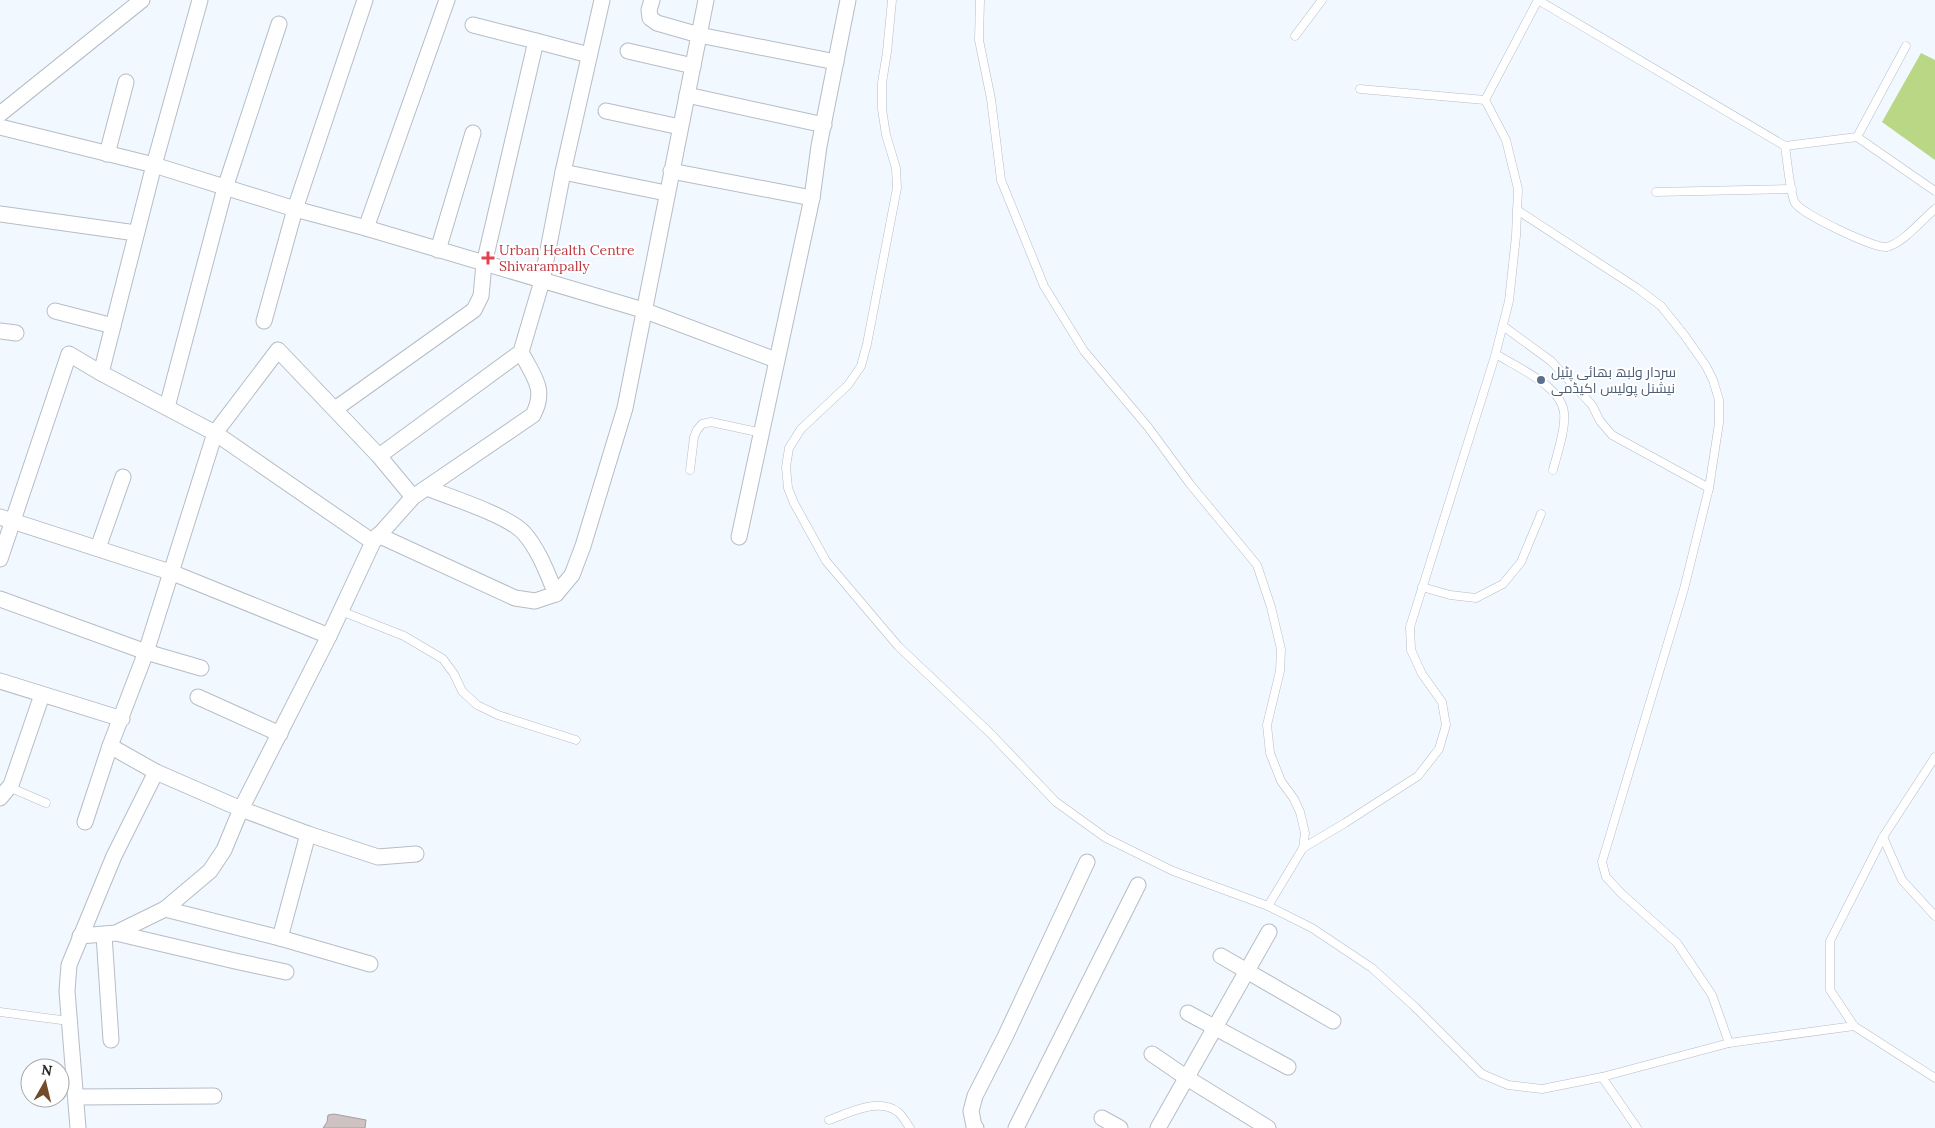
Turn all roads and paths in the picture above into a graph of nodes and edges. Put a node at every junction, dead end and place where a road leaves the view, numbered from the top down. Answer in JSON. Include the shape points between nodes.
{"nodes":[{"id":1,"x":142,"y":0,"type":"edge"},
{"id":2,"x":200,"y":0,"type":"edge"},
{"id":3,"x":365,"y":0,"type":"edge"},
{"id":4,"x":447,"y":0,"type":"edge"},
{"id":5,"x":602,"y":0,"type":"edge"},
{"id":6,"x":652,"y":0,"type":"edge"},
{"id":7,"x":706,"y":0,"type":"edge"},
{"id":8,"x":848,"y":0,"type":"edge"},
{"id":9,"x":892,"y":0,"type":"edge"},
{"id":10,"x":980,"y":0,"type":"edge"},
{"id":11,"x":1322,"y":0,"type":"edge"},
{"id":12,"x":1538,"y":0,"type":"edge"},
{"id":13,"x":279,"y":24,"type":"dead end"},
{"id":14,"x":474,"y":25,"type":"dead end"},
{"id":15,"x":700,"y":35,"type":"junction"},
{"id":16,"x":1295,"y":36,"type":"dead end"},
{"id":17,"x":536,"y":41,"type":"junction"},
{"id":18,"x":1906,"y":46,"type":"dead end"},
{"id":19,"x":628,"y":51,"type":"dead end"},
{"id":20,"x":589,"y":55,"type":"junction"},
{"id":21,"x":836,"y":62,"type":"junction"},
{"id":22,"x":693,"y":66,"type":"junction"},
{"id":23,"x":126,"y":82,"type":"dead end"},
{"id":24,"x":1360,"y":89,"type":"dead end"},
{"id":25,"x":687,"y":95,"type":"junction"},
{"id":26,"x":1486,"y":100,"type":"junction"},
{"id":27,"x":606,"y":111,"type":"dead end"},
{"id":28,"x":0,"y":114,"type":"edge"},
{"id":29,"x":824,"y":125,"type":"junction"},
{"id":30,"x":0,"y":127,"type":"edge"},
{"id":31,"x":680,"y":127,"type":"junction"},
{"id":32,"x":473,"y":133,"type":"dead end"},
{"id":33,"x":1857,"y":137,"type":"junction"},
{"id":34,"x":1786,"y":146,"type":"junction"},
{"id":35,"x":107,"y":154,"type":"junction"},
{"id":36,"x":154,"y":165,"type":"junction"},
{"id":37,"x":671,"y":171,"type":"junction"},
{"id":38,"x":563,"y":172,"type":"junction"},
{"id":39,"x":225,"y":188,"type":"junction"},
{"id":40,"x":1792,"y":189,"type":"junction"},
{"id":41,"x":1656,"y":192,"type":"dead end"},
{"id":42,"x":1935,"y":192,"type":"edge"},
{"id":43,"x":666,"y":194,"type":"junction"},
{"id":44,"x":812,"y":198,"type":"junction"},
{"id":45,"x":1935,"y":209,"type":"edge"},
{"id":46,"x":295,"y":210,"type":"junction"},
{"id":47,"x":1517,"y":210,"type":"junction"},
{"id":48,"x":0,"y":214,"type":"edge"},
{"id":49,"x":366,"y":228,"type":"junction"},
{"id":50,"x":136,"y":233,"type":"junction"},
{"id":51,"x":438,"y":250,"type":"junction"},
{"id":52,"x":484,"y":264,"type":"junction"},
{"id":53,"x":542,"y":281,"type":"junction"},
{"id":54,"x":643,"y":310,"type":"junction"},
{"id":55,"x":55,"y":312,"type":"dead end"},
{"id":56,"x":264,"y":321,"type":"dead end"},
{"id":57,"x":113,"y":326,"type":"junction"},
{"id":58,"x":1503,"y":326,"type":"junction"},
{"id":59,"x":0,"y":331,"type":"edge"},
{"id":60,"x":16,"y":333,"type":"dead end"},
{"id":61,"x":521,"y":352,"type":"junction"},
{"id":62,"x":1496,"y":354,"type":"junction"},
{"id":63,"x":776,"y":360,"type":"junction"},
{"id":64,"x":101,"y":373,"type":"junction"},
{"id":65,"x":167,"y":407,"type":"junction"},
{"id":66,"x":335,"y":409,"type":"junction"},
{"id":67,"x":215,"y":433,"type":"junction"},
{"id":68,"x":762,"y":433,"type":"junction"},
{"id":69,"x":379,"y":456,"type":"junction"},
{"id":70,"x":690,"y":470,"type":"dead end"},
{"id":71,"x":1553,"y":470,"type":"dead end"},
{"id":72,"x":123,"y":476,"type":"dead end"},
{"id":73,"x":427,"y":488,"type":"junction"},
{"id":74,"x":1709,"y":488,"type":"junction"},
{"id":75,"x":413,"y":497,"type":"junction"},
{"id":76,"x":1541,"y":514,"type":"dead end"},
{"id":77,"x":6,"y":519,"type":"edge"},
{"id":78,"x":375,"y":538,"type":"junction"},
{"id":79,"x":739,"y":538,"type":"dead end"},
{"id":80,"x":98,"y":548,"type":"junction"},
{"id":81,"x":0,"y":559,"type":"edge"},
{"id":82,"x":172,"y":573,"type":"junction"},
{"id":83,"x":1422,"y":587,"type":"junction"},
{"id":84,"x":556,"y":594,"type":"junction"},
{"id":85,"x":0,"y":599,"type":"edge"},
{"id":86,"x":341,"y":611,"type":"junction"},
{"id":87,"x":329,"y":636,"type":"junction"},
{"id":88,"x":146,"y":652,"type":"junction"},
{"id":89,"x":201,"y":668,"type":"dead end"},
{"id":90,"x":0,"y":681,"type":"edge"},
{"id":91,"x":42,"y":695,"type":"junction"},
{"id":92,"x":198,"y":697,"type":"dead end"},
{"id":93,"x":122,"y":719,"type":"junction"},
{"id":94,"x":280,"y":734,"type":"junction"},
{"id":95,"x":576,"y":740,"type":"dead end"},
{"id":96,"x":110,"y":746,"type":"junction"},
{"id":97,"x":1935,"y":757,"type":"edge"},
{"id":98,"x":156,"y":772,"type":"junction"},
{"id":99,"x":5,"y":793,"type":"edge"},
{"id":100,"x":46,"y":803,"type":"dead end"},
{"id":101,"x":241,"y":809,"type":"junction"},
{"id":102,"x":85,"y":822,"type":"dead end"},
{"id":103,"x":308,"y":834,"type":"junction"},
{"id":104,"x":1883,"y":836,"type":"junction"},
{"id":105,"x":1303,"y":848,"type":"junction"},
{"id":106,"x":416,"y":854,"type":"dead end"},
{"id":107,"x":1087,"y":862,"type":"dead end"},
{"id":108,"x":1138,"y":885,"type":"dead end"},
{"id":109,"x":1268,"y":906,"type":"junction"},
{"id":110,"x":165,"y":909,"type":"junction"},
{"id":111,"x":1935,"y":916,"type":"edge"},
{"id":112,"x":1269,"y":932,"type":"dead end"},
{"id":113,"x":110,"y":934,"type":"junction"},
{"id":114,"x":80,"y":936,"type":"junction"},
{"id":115,"x":280,"y":938,"type":"junction"},
{"id":116,"x":1221,"y":956,"type":"dead end"},
{"id":117,"x":370,"y":964,"type":"dead end"},
{"id":118,"x":1246,"y":971,"type":"junction"},
{"id":119,"x":286,"y":972,"type":"dead end"},
{"id":120,"x":0,"y":1012,"type":"edge"},
{"id":121,"x":1188,"y":1013,"type":"dead end"},
{"id":122,"x":70,"y":1021,"type":"junction"},
{"id":123,"x":1333,"y":1021,"type":"dead end"},
{"id":124,"x":1854,"y":1026,"type":"junction"},
{"id":125,"x":1214,"y":1028,"type":"junction"},
{"id":126,"x":111,"y":1040,"type":"dead end"},
{"id":127,"x":1729,"y":1043,"type":"junction"},
{"id":128,"x":1152,"y":1054,"type":"dead end"},
{"id":129,"x":1288,"y":1068,"type":"dead end"},
{"id":130,"x":1602,"y":1077,"type":"junction"},
{"id":131,"x":1187,"y":1078,"type":"junction"},
{"id":132,"x":1935,"y":1078,"type":"edge"},
{"id":133,"x":214,"y":1096,"type":"dead end"},
{"id":134,"x":76,"y":1097,"type":"junction"},
{"id":135,"x":1102,"y":1118,"type":"dead end"},
{"id":136,"x":829,"y":1120,"type":"dead end"},
{"id":137,"x":78,"y":1128,"type":"edge"},
{"id":138,"x":910,"y":1128,"type":"edge"},
{"id":139,"x":976,"y":1128,"type":"edge"},
{"id":140,"x":1016,"y":1128,"type":"edge"},
{"id":141,"x":1120,"y":1128,"type":"edge"},
{"id":142,"x":1158,"y":1128,"type":"edge"},
{"id":143,"x":1268,"y":1128,"type":"edge"},
{"id":144,"x":1637,"y":1128,"type":"edge"}],
"edges":[{"from":1,"to":28,"type":"street"},
{"from":2,"to":36,"type":"street"},
{"from":3,"to":46,"type":"street"},
{"from":4,"to":49,"type":"street"},
{"from":5,"to":20,"type":"street"},
{"from":6,"to":15,"type":"street","via":[[650,18]]},
{"from":7,"to":15,"type":"street"},
{"from":8,"to":21,"type":"street"},
{"from":9,"to":109,"type":"lane","via":[[882,109],[896,168],[897,188],[868,344],[862,366],[848,385],[801,429],[789,448],[786,467],[788,488],[794,503],[826,561],[898,646],[989,732],[1056,802],[1106,838],[1173,871]]},
{"from":10,"to":105,"type":"lane","via":[[979,40],[991,99],[1001,180],[1044,286],[1084,351],[1257,565],[1281,649],[1280,671],[1267,725],[1270,753],[1300,812],[1305,833]]},
{"from":11,"to":16,"type":"lane"},
{"from":12,"to":26,"type":"lane"},
{"from":12,"to":34,"type":"lane"},
{"from":13,"to":39,"type":"street"},
{"from":14,"to":17,"type":"street"},
{"from":15,"to":21,"type":"street"},
{"from":15,"to":22,"type":"street"},
{"from":17,"to":20,"type":"street"},
{"from":17,"to":52,"type":"street"},
{"from":18,"to":33,"type":"lane"},
{"from":19,"to":22,"type":"street"},
{"from":20,"to":38,"type":"street"},
{"from":21,"to":29,"type":"street"},
{"from":22,"to":25,"type":"street"},
{"from":23,"to":35,"type":"street"},
{"from":24,"to":26,"type":"lane"},
{"from":25,"to":29,"type":"street"},
{"from":25,"to":31,"type":"street"},
{"from":26,"to":47,"type":"lane","via":[[1506,140],[1518,189]]},
{"from":27,"to":31,"type":"street"},
{"from":29,"to":44,"type":"street"},
{"from":30,"to":35,"type":"street"},
{"from":31,"to":37,"type":"street"},
{"from":32,"to":51,"type":"street"},
{"from":33,"to":34,"type":"lane"},
{"from":33,"to":42,"type":"lane"},
{"from":34,"to":40,"type":"lane"},
{"from":35,"to":36,"type":"street"},
{"from":36,"to":39,"type":"street"},
{"from":36,"to":50,"type":"street"},
{"from":37,"to":43,"type":"street"},
{"from":37,"to":44,"type":"street"},
{"from":38,"to":43,"type":"street"},
{"from":38,"to":53,"type":"street"},
{"from":39,"to":46,"type":"street"},
{"from":39,"to":65,"type":"street"},
{"from":40,"to":41,"type":"lane"},
{"from":40,"to":45,"type":"lane","via":[[1795,202],[1804,211],[1871,245],[1887,247],[1900,241]]},
{"from":43,"to":54,"type":"street"},
{"from":44,"to":63,"type":"street"},
{"from":46,"to":49,"type":"street"},
{"from":46,"to":56,"type":"street"},
{"from":47,"to":58,"type":"lane","via":[[1509,301]]},
{"from":47,"to":74,"type":"lane","via":[[1661,306],[1685,336],[1713,380],[1719,400],[1719,424]]},
{"from":48,"to":50,"type":"street"},
{"from":49,"to":51,"type":"street"},
{"from":50,"to":57,"type":"street"},
{"from":51,"to":52,"type":"street"},
{"from":52,"to":53,"type":"street"},
{"from":52,"to":66,"type":"street","via":[[481,296],[474,310]]},
{"from":53,"to":54,"type":"street"},
{"from":53,"to":61,"type":"street"},
{"from":54,"to":63,"type":"street"},
{"from":54,"to":84,"type":"street","via":[[625,408],[583,546],[572,575]]},
{"from":55,"to":57,"type":"street"},
{"from":57,"to":64,"type":"street"},
{"from":58,"to":62,"type":"lane"},
{"from":58,"to":74,"type":"lane","via":[[1551,361],[1592,405],[1612,435]]},
{"from":59,"to":60,"type":"street"},
{"from":61,"to":69,"type":"street"},
{"from":61,"to":73,"type":"street","via":[[539,388],[540,403],[533,415]]},
{"from":62,"to":71,"type":"lane","via":[[1545,384],[1557,396],[1564,412],[1564,423]]},
{"from":62,"to":83,"type":"lane"},
{"from":63,"to":68,"type":"street"},
{"from":64,"to":65,"type":"street"},
{"from":64,"to":77,"type":"street","via":[[69,354]]},
{"from":65,"to":67,"type":"street"},
{"from":66,"to":67,"type":"street","via":[[278,350]]},
{"from":66,"to":69,"type":"street"},
{"from":67,"to":78,"type":"street"},
{"from":67,"to":82,"type":"street"},
{"from":68,"to":70,"type":"lane","via":[[710,422],[702,424],[694,437]]},
{"from":68,"to":79,"type":"street"},
{"from":69,"to":75,"type":"street"},
{"from":72,"to":80,"type":"street"},
{"from":73,"to":75,"type":"street"},
{"from":73,"to":84,"type":"street","via":[[502,518],[523,531],[535,547]]},
{"from":74,"to":127,"type":"lane","via":[[1684,589],[1602,862],[1606,877],[1677,943],[1712,995]]},
{"from":75,"to":78,"type":"street"},
{"from":76,"to":83,"type":"lane","via":[[1521,562],[1503,584],[1476,598]]},
{"from":77,"to":80,"type":"street"},
{"from":77,"to":81,"type":"street"},
{"from":78,"to":84,"type":"street","via":[[515,598],[535,600]]},
{"from":78,"to":86,"type":"street"},
{"from":80,"to":82,"type":"street"},
{"from":82,"to":87,"type":"street"},
{"from":82,"to":88,"type":"street"},
{"from":83,"to":105,"type":"lane","via":[[1410,627],[1411,650],[1422,674],[1442,702],[1446,725],[1439,749],[1418,776]]},
{"from":85,"to":88,"type":"street"},
{"from":86,"to":87,"type":"street"},
{"from":86,"to":95,"type":"lane","via":[[404,636],[443,659],[462,691],[477,705]]},
{"from":87,"to":94,"type":"street"},
{"from":88,"to":89,"type":"street"},
{"from":88,"to":93,"type":"street"},
{"from":90,"to":91,"type":"street"},
{"from":91,"to":93,"type":"street"},
{"from":91,"to":99,"type":"street"},
{"from":92,"to":94,"type":"street"},
{"from":93,"to":96,"type":"street"},
{"from":94,"to":101,"type":"street"},
{"from":96,"to":98,"type":"street"},
{"from":96,"to":102,"type":"street"},
{"from":97,"to":104,"type":"lane"},
{"from":98,"to":101,"type":"street"},
{"from":98,"to":114,"type":"street","via":[[114,856]]},
{"from":99,"to":100,"type":"lane"},
{"from":101,"to":103,"type":"street"},
{"from":101,"to":110,"type":"street","via":[[224,850],[210,872]]},
{"from":103,"to":106,"type":"street","via":[[378,857]]},
{"from":103,"to":115,"type":"street"},
{"from":104,"to":111,"type":"lane","via":[[1902,880]]},
{"from":104,"to":124,"type":"lane","via":[[1830,942],[1830,990]]},
{"from":105,"to":109,"type":"lane"},
{"from":107,"to":139,"type":"street","via":[[975,1096],[971,1111]]},
{"from":108,"to":140,"type":"street"},
{"from":109,"to":130,"type":"lane","via":[[1312,928],[1372,968],[1482,1074],[1508,1085],[1542,1090]]},
{"from":110,"to":113,"type":"street"},
{"from":110,"to":115,"type":"street"},
{"from":112,"to":118,"type":"street"},
{"from":113,"to":114,"type":"street"},
{"from":113,"to":119,"type":"street"},
{"from":113,"to":126,"type":"street"},
{"from":114,"to":122,"type":"street","via":[[69,965]]},
{"from":115,"to":117,"type":"street"},
{"from":116,"to":118,"type":"street"},
{"from":118,"to":123,"type":"street"},
{"from":118,"to":125,"type":"street"},
{"from":120,"to":122,"type":"lane"},
{"from":121,"to":125,"type":"street"},
{"from":122,"to":134,"type":"street"},
{"from":124,"to":127,"type":"lane"},
{"from":124,"to":132,"type":"lane"},
{"from":125,"to":129,"type":"street"},
{"from":125,"to":131,"type":"street"},
{"from":127,"to":130,"type":"lane"},
{"from":128,"to":131,"type":"street"},
{"from":130,"to":144,"type":"lane"},
{"from":131,"to":142,"type":"street"},
{"from":131,"to":143,"type":"street"},
{"from":133,"to":134,"type":"street"},
{"from":134,"to":137,"type":"street"},
{"from":135,"to":141,"type":"street"},
{"from":136,"to":138,"type":"lane","via":[[866,1107],[885,1106],[898,1112]]}]}
